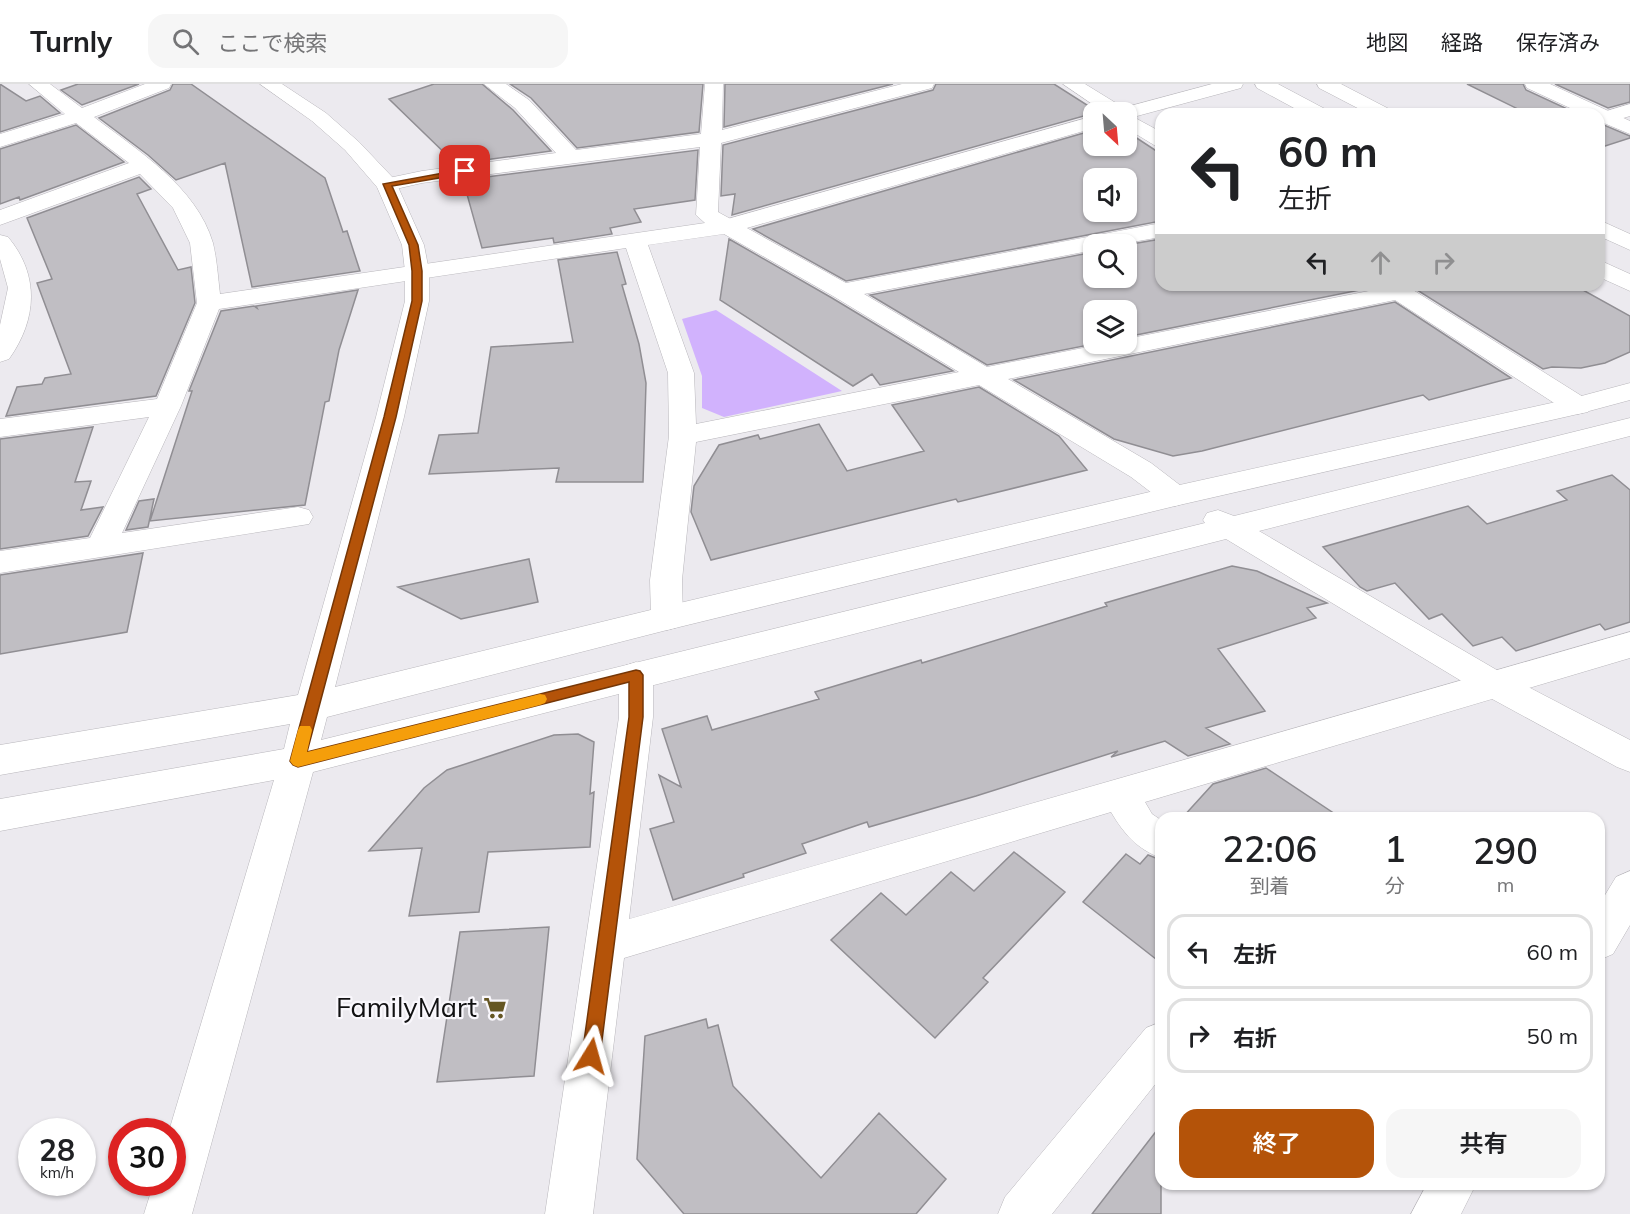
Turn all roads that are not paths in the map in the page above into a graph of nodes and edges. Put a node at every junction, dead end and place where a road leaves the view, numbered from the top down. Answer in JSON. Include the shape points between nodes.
{"nodes":[{"id":1,"x":38,"y":84,"type":"edge"},
{"id":2,"x":162,"y":84,"type":"edge"},
{"id":3,"x":269,"y":84,"type":"edge"},
{"id":4,"x":493,"y":84,"type":"edge"},
{"id":5,"x":714,"y":84,"type":"edge"},
{"id":6,"x":925,"y":84,"type":"edge"},
{"id":7,"x":1072,"y":84,"type":"edge"},
{"id":8,"x":1234,"y":84,"type":"edge"},
{"id":9,"x":1264,"y":84,"type":"edge"},
{"id":10,"x":1326,"y":84,"type":"edge"},
{"id":11,"x":1534,"y":84,"type":"edge"},
{"id":12,"x":1101,"y":102,"type":"edge"},
{"id":13,"x":1309,"y":108,"type":"edge"},
{"id":14,"x":1372,"y":108,"type":"edge"},
{"id":15,"x":1587,"y":108,"type":"edge"},
{"id":16,"x":1137,"y":110,"type":"edge"},
{"id":17,"x":1630,"y":110,"type":"edge"},
{"id":18,"x":78,"y":116,"type":"junction"},
{"id":19,"x":1607,"y":117,"type":"joint"},
{"id":20,"x":1083,"y":125,"type":"edge"},
{"id":21,"x":1137,"y":126,"type":"edge"},
{"id":22,"x":1630,"y":128,"type":"edge"},
{"id":23,"x":1155,"y":137,"type":"edge"},
{"id":24,"x":711,"y":139,"type":"junction"},
{"id":25,"x":0,"y":141,"type":"edge"},
{"id":26,"x":571,"y":157,"type":"junction"},
{"id":27,"x":144,"y":165,"type":"junction"},
{"id":28,"x":387,"y":184,"type":"junction"},
{"id":29,"x":0,"y":218,"type":"edge"},
{"id":30,"x":724,"y":227,"type":"junction"},
{"id":31,"x":1605,"y":230,"type":"edge"},
{"id":32,"x":1155,"y":231,"type":"edge"},
{"id":33,"x":0,"y":242,"type":"edge"},
{"id":34,"x":636,"y":242,"type":"junction"},
{"id":35,"x":1630,"y":243,"type":"edge"},
{"id":36,"x":1605,"y":270,"type":"edge"},
{"id":37,"x":417,"y":271,"type":"junction"},
{"id":38,"x":1630,"y":284,"type":"edge"},
{"id":39,"x":842,"y":291,"type":"junction"},
{"id":40,"x":1379,"y":291,"type":"edge"},
{"id":41,"x":1398,"y":291,"type":"edge"},
{"id":42,"x":209,"y":303,"type":"junction"},
{"id":43,"x":0,"y":354,"type":"edge"},
{"id":44,"x":981,"y":375,"type":"junction"},
{"id":45,"x":1630,"y":391,"type":"edge"},
{"id":46,"x":168,"y":406,"type":"junction"},
{"id":47,"x":1578,"y":406,"type":"junction"},
{"id":48,"x":0,"y":428,"type":"edge"},
{"id":49,"x":1627,"y":431,"type":"edge"},
{"id":50,"x":683,"y":436,"type":"junction"},
{"id":51,"x":1175,"y":496,"type":"junction"},
{"id":52,"x":298,"y":517,"type":"dead end"},
{"id":53,"x":1230,"y":526,"type":"junction"},
{"id":54,"x":100,"y":548,"type":"junction"},
{"id":55,"x":0,"y":562,"type":"edge"},
{"id":56,"x":667,"y":618,"type":"junction"},
{"id":57,"x":1630,"y":645,"type":"edge"},
{"id":58,"x":636,"y":675,"type":"junction"},
{"id":59,"x":1495,"y":685,"type":"junction"},
{"id":60,"x":311,"y":707,"type":"junction"},
{"id":61,"x":1630,"y":757,"type":"edge"},
{"id":62,"x":0,"y":760,"type":"edge"},
{"id":63,"x":298,"y":761,"type":"junction"},
{"id":64,"x":1120,"y":795,"type":"junction"},
{"id":65,"x":0,"y":815,"type":"edge"},
{"id":66,"x":1155,"y":837,"type":"edge"},
{"id":67,"x":1630,"y":889,"type":"edge"},
{"id":68,"x":1605,"y":931,"type":"edge"},
{"id":69,"x":607,"y":944,"type":"junction"},
{"id":70,"x":1155,"y":1050,"type":"edge"},
{"id":71,"x":1449,"y":1190,"type":"edge"},
{"id":72,"x":168,"y":1214,"type":"edge"},
{"id":73,"x":569,"y":1214,"type":"edge"},
{"id":74,"x":1022,"y":1214,"type":"edge"},
{"id":75,"x":1435,"y":1214,"type":"edge"}],
"edges":[{"from":1,"to":18,"type":"street"},
{"from":2,"to":18,"type":"street"},
{"from":3,"to":28,"type":"street","via":[[319,117]]},
{"from":4,"to":26,"type":"street","via":[[522,104]]},
{"from":5,"to":24,"type":"street"},
{"from":6,"to":24,"type":"street"},
{"from":7,"to":12,"type":"street"},
{"from":8,"to":16,"type":"street"},
{"from":9,"to":13,"type":"street"},
{"from":10,"to":14,"type":"street"},
{"from":11,"to":15,"type":"street"},
{"from":17,"to":19,"type":"street"},
{"from":18,"to":25,"type":"street"},
{"from":18,"to":27,"type":"street"},
{"from":19,"to":22,"type":"street"},
{"from":20,"to":30,"type":"street"},
{"from":21,"to":23,"type":"street"},
{"from":24,"to":26,"type":"street"},
{"from":24,"to":30,"type":"street","via":[[707,215]]},
{"from":26,"to":28,"type":"street"},
{"from":27,"to":29,"type":"street"},
{"from":27,"to":42,"type":"street","via":[[183,205],[201,243]]},
{"from":28,"to":37,"type":"street","via":[[413,245]]},
{"from":30,"to":34,"type":"street"},
{"from":30,"to":39,"type":"street"},
{"from":31,"to":35,"type":"street"},
{"from":32,"to":39,"type":"street"},
{"from":33,"to":43,"type":"street","via":[[20,281],[15,314]]},
{"from":34,"to":37,"type":"street"},
{"from":34,"to":50,"type":"street","via":[[681,373]]},
{"from":36,"to":38,"type":"street"},
{"from":37,"to":42,"type":"street"},
{"from":37,"to":60,"type":"street","via":[[417,301],[403,366]]},
{"from":39,"to":44,"type":"street"},
{"from":40,"to":44,"type":"street"},
{"from":41,"to":47,"type":"street"},
{"from":42,"to":46,"type":"street"},
{"from":44,"to":50,"type":"street"},
{"from":44,"to":51,"type":"street","via":[[1141,470]]},
{"from":45,"to":47,"type":"street"},
{"from":46,"to":48,"type":"street"},
{"from":46,"to":54,"type":"street"},
{"from":47,"to":51,"type":"street"},
{"from":49,"to":53,"type":"street"},
{"from":50,"to":56,"type":"street","via":[[666,580]]},
{"from":51,"to":53,"type":"street"},
{"from":51,"to":56,"type":"street"},
{"from":52,"to":54,"type":"street"},
{"from":53,"to":58,"type":"street"},
{"from":53,"to":59,"type":"street"},
{"from":54,"to":55,"type":"street"},
{"from":56,"to":60,"type":"street"},
{"from":57,"to":59,"type":"street"},
{"from":58,"to":63,"type":"street"},
{"from":58,"to":69,"type":"street","via":[[636,717]]},
{"from":59,"to":61,"type":"street"},
{"from":59,"to":64,"type":"street"},
{"from":60,"to":62,"type":"street"},
{"from":60,"to":63,"type":"street"},
{"from":63,"to":65,"type":"street"},
{"from":63,"to":72,"type":"street"},
{"from":64,"to":66,"type":"street","via":[[1139,825]]},
{"from":64,"to":69,"type":"street"},
{"from":67,"to":68,"type":"street"},
{"from":69,"to":73,"type":"street"},
{"from":70,"to":74,"type":"street"},
{"from":71,"to":75,"type":"street"}]}
